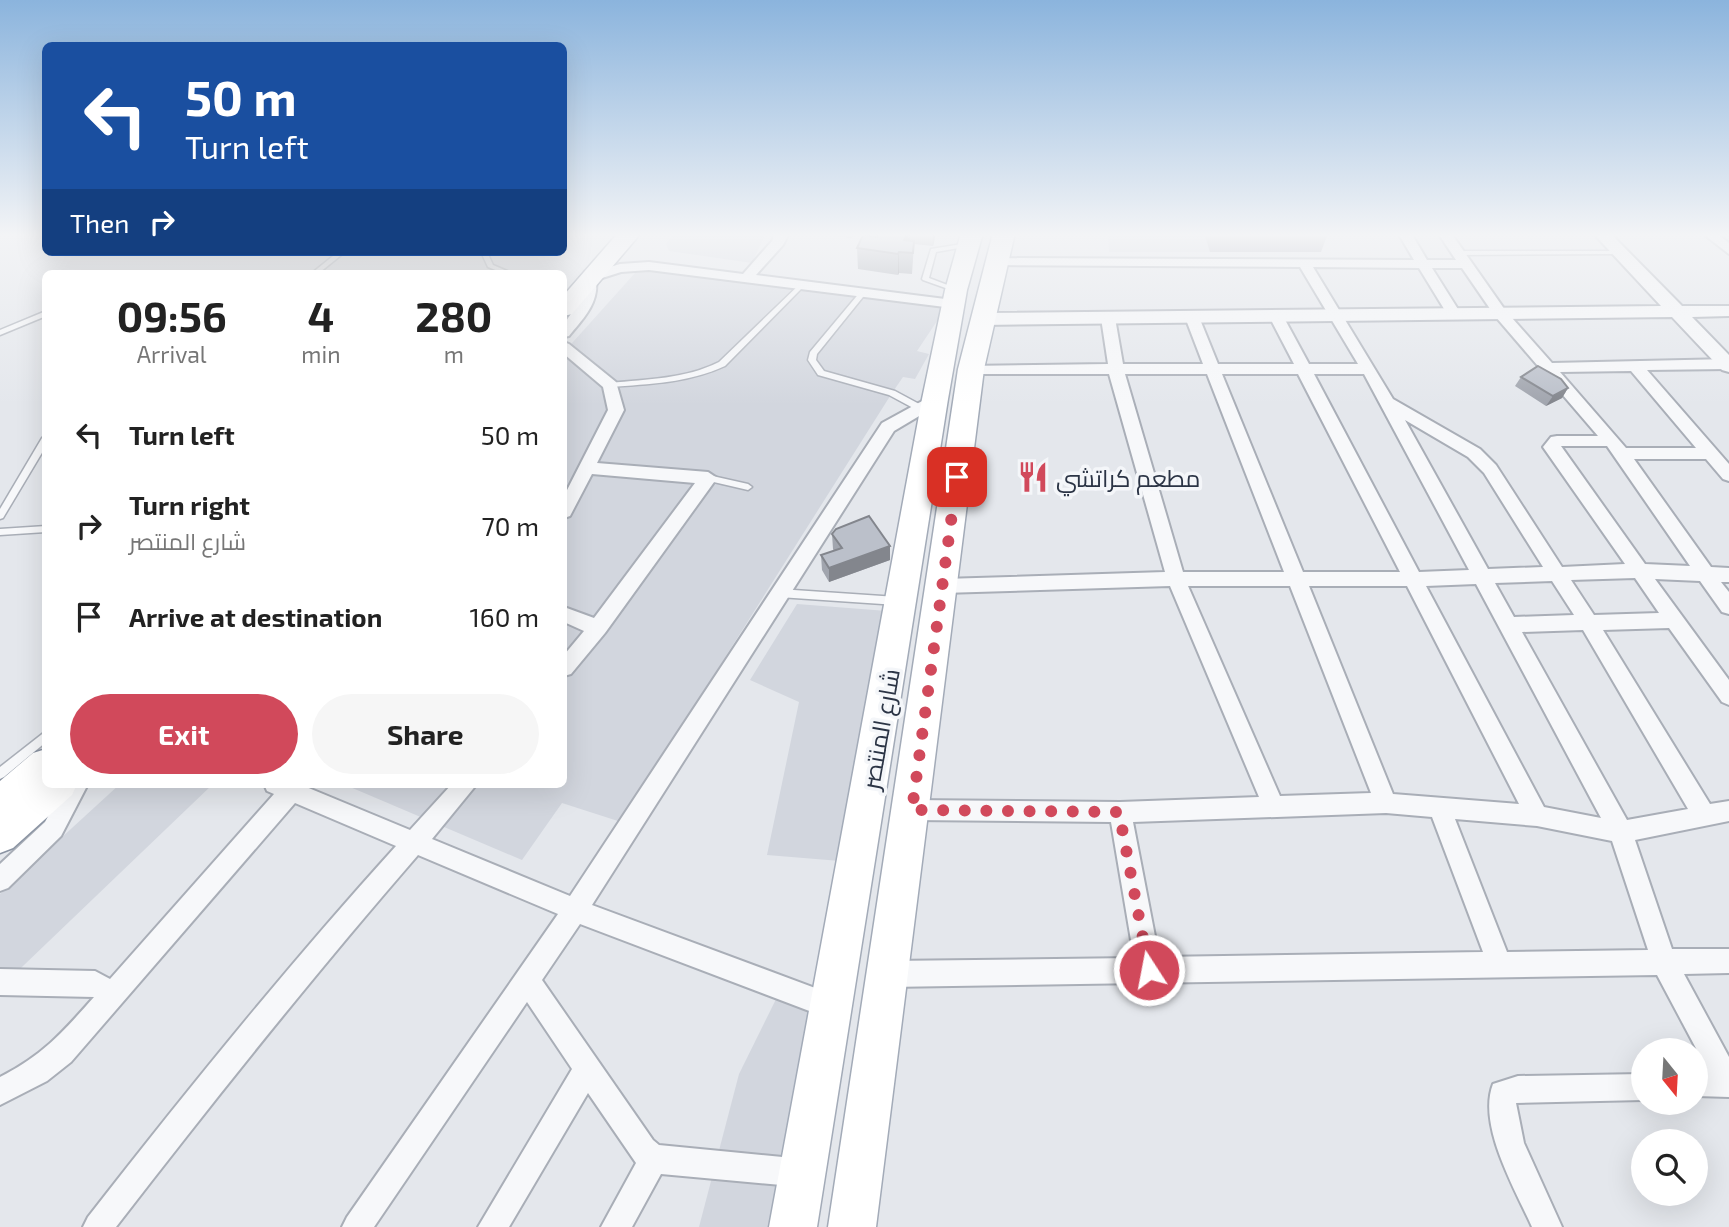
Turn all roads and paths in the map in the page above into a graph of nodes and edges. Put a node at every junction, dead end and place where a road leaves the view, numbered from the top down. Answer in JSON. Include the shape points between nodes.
{"nodes":[{"id":1,"x":580,"y":290,"type":"edge"},
{"id":2,"x":590,"y":290,"type":"edge"},
{"id":3,"x":798,"y":290,"type":"edge"},
{"id":4,"x":848,"y":290,"type":"edge"},
{"id":5,"x":969,"y":290,"type":"edge"},
{"id":6,"x":1320,"y":290,"type":"edge"},
{"id":7,"x":1439,"y":290,"type":"edge"},
{"id":8,"x":1484,"y":290,"type":"edge"},
{"id":9,"x":1656,"y":290,"type":"edge"},
{"id":10,"x":863,"y":292,"type":"junction"},
{"id":11,"x":964,"y":304,"type":"junction"},
{"id":12,"x":567,"y":306,"type":"edge"},
{"id":13,"x":1676,"y":311,"type":"junction"},
{"id":14,"x":1729,"y":311,"type":"edge"},
{"id":15,"x":1500,"y":313,"type":"junction"},
{"id":16,"x":1454,"y":314,"type":"junction"},
{"id":17,"x":42,"y":315,"type":"edge"},
{"id":18,"x":1335,"y":315,"type":"junction"},
{"id":19,"x":1276,"y":316,"type":"junction"},
{"id":20,"x":1192,"y":317,"type":"junction"},
{"id":21,"x":1108,"y":318,"type":"junction"},
{"id":22,"x":567,"y":329,"type":"edge"},
{"id":23,"x":0,"y":333,"type":"edge"},
{"id":24,"x":567,"y":349,"type":"edge"},
{"id":25,"x":1728,"y":365,"type":"edge"},
{"id":26,"x":1635,"y":366,"type":"junction"},
{"id":27,"x":1212,"y":368,"type":"junction"},
{"id":28,"x":1546,"y":368,"type":"junction"},
{"id":29,"x":971,"y":369,"type":"junction"},
{"id":30,"x":1304,"y":369,"type":"junction"},
{"id":31,"x":1369,"y":369,"type":"junction"},
{"id":32,"x":1116,"y":370,"type":"junction"},
{"id":33,"x":610,"y":385,"type":"junction"},
{"id":34,"x":926,"y":403,"type":"junction"},
{"id":35,"x":1388,"y":403,"type":"junction"},
{"id":36,"x":42,"y":445,"type":"edge"},
{"id":37,"x":1617,"y":447,"type":"junction"},
{"id":38,"x":1710,"y":453,"type":"junction"},
{"id":39,"x":587,"y":468,"type":"junction"},
{"id":40,"x":1729,"y":475,"type":"edge"},
{"id":41,"x":708,"y":478,"type":"junction"},
{"id":42,"x":748,"y":487,"type":"dead end"},
{"id":43,"x":567,"y":506,"type":"edge"},
{"id":44,"x":0,"y":516,"type":"edge"},
{"id":45,"x":42,"y":529,"type":"edge"},
{"id":46,"x":0,"y":532,"type":"edge"},
{"id":47,"x":1638,"y":571,"type":"junction"},
{"id":48,"x":1557,"y":574,"type":"junction"},
{"id":49,"x":1729,"y":575,"type":"edge"},
{"id":50,"x":1483,"y":576,"type":"junction"},
{"id":51,"x":1705,"y":576,"type":"junction"},
{"id":52,"x":1176,"y":579,"type":"junction"},
{"id":53,"x":1296,"y":579,"type":"junction"},
{"id":54,"x":1413,"y":579,"type":"junction"},
{"id":55,"x":943,"y":586,"type":"junction"},
{"id":56,"x":779,"y":593,"type":"junction"},
{"id":57,"x":901,"y":601,"type":"junction"},
{"id":58,"x":1729,"y":607,"type":"edge"},
{"id":59,"x":567,"y":615,"type":"edge"},
{"id":60,"x":1674,"y":620,"type":"junction"},
{"id":61,"x":1588,"y":622,"type":"junction"},
{"id":62,"x":1509,"y":625,"type":"junction"},
{"id":63,"x":598,"y":628,"type":"junction"},
{"id":64,"x":567,"y":664,"type":"edge"},
{"id":65,"x":1729,"y":696,"type":"edge"},
{"id":66,"x":42,"y":738,"type":"edge"},
{"id":67,"x":42,"y":767,"type":"edge"},
{"id":68,"x":0,"y":774,"type":"edge"},
{"id":69,"x":54,"y":788,"type":"edge"},
{"id":70,"x":75,"y":788,"type":"edge"},
{"id":71,"x":283,"y":788,"type":"edge"},
{"id":72,"x":463,"y":788,"type":"edge"},
{"id":73,"x":0,"y":803,"type":"edge"},
{"id":74,"x":1385,"y":803,"type":"junction"},
{"id":75,"x":1273,"y":805,"type":"junction"},
{"id":76,"x":1439,"y":807,"type":"junction"},
{"id":77,"x":912,"y":810,"type":"junction"},
{"id":78,"x":1729,"y":811,"type":"edge"},
{"id":79,"x":1119,"y":812,"type":"junction"},
{"id":80,"x":1537,"y":816,"type":"junction"},
{"id":81,"x":1705,"y":816,"type":"junction"},
{"id":82,"x":1621,"y":832,"type":"junction"},
{"id":83,"x":0,"y":836,"type":"edge"},
{"id":84,"x":415,"y":844,"type":"junction"},
{"id":85,"x":0,"y":880,"type":"edge"},
{"id":86,"x":575,"y":910,"type":"junction"},
{"id":87,"x":1729,"y":961,"type":"edge"},
{"id":88,"x":1664,"y":962,"type":"junction"},
{"id":89,"x":1500,"y":965,"type":"junction"},
{"id":90,"x":1149,"y":970,"type":"junction"},
{"id":91,"x":888,"y":974,"type":"junction"},
{"id":92,"x":527,"y":981,"type":"junction"},
{"id":93,"x":0,"y":982,"type":"edge"},
{"id":94,"x":112,"y":994,"type":"junction"},
{"id":95,"x":833,"y":1007,"type":"junction"},
{"id":96,"x":587,"y":1069,"type":"junction"},
{"id":97,"x":1708,"y":1083,"type":"edge"},
{"id":98,"x":1728,"y":1083,"type":"edge"},
{"id":99,"x":1631,"y":1087,"type":"edge"},
{"id":100,"x":0,"y":1092,"type":"edge"},
{"id":101,"x":654,"y":1159,"type":"junction"},
{"id":102,"x":803,"y":1173,"type":"junction"},
{"id":103,"x":97,"y":1227,"type":"edge"},
{"id":104,"x":357,"y":1227,"type":"edge"},
{"id":105,"x":493,"y":1227,"type":"edge"},
{"id":106,"x":616,"y":1227,"type":"edge"},
{"id":107,"x":793,"y":1227,"type":"edge"},
{"id":108,"x":852,"y":1227,"type":"edge"},
{"id":109,"x":1547,"y":1227,"type":"edge"}],
"edges":[{"from":1,"to":12,"type":"main road"},
{"from":2,"to":22,"type":"street"},
{"from":3,"to":33,"type":"lane","via":[[710,371]]},
{"from":4,"to":10,"type":"street"},
{"from":5,"to":11,"type":"main road","name":"شارع المنتصر"},
{"from":6,"to":18,"type":"street"},
{"from":7,"to":16,"type":"street"},
{"from":8,"to":15,"type":"street"},
{"from":9,"to":13,"type":"street"},
{"from":10,"to":11,"type":"street"},
{"from":10,"to":34,"type":"lane","via":[[813,354],[815,367],[829,377]]},
{"from":11,"to":21,"type":"street"},
{"from":11,"to":29,"type":"main road","name":"شارع المنتصر"},
{"from":11,"to":34,"type":"main road","name":"شارع المنتصر"},
{"from":13,"to":14,"type":"street"},
{"from":13,"to":15,"type":"street"},
{"from":13,"to":25,"type":"street"},
{"from":15,"to":16,"type":"street"},
{"from":15,"to":28,"type":"street"},
{"from":16,"to":18,"type":"street"},
{"from":17,"to":23,"type":"lane"},
{"from":18,"to":19,"type":"street"},
{"from":18,"to":31,"type":"street"},
{"from":19,"to":20,"type":"street"},
{"from":19,"to":30,"type":"street"},
{"from":20,"to":21,"type":"street"},
{"from":20,"to":27,"type":"street"},
{"from":21,"to":32,"type":"street"},
{"from":24,"to":33,"type":"street"},
{"from":25,"to":26,"type":"street"},
{"from":26,"to":28,"type":"street"},
{"from":26,"to":38,"type":"street"},
{"from":27,"to":30,"type":"street"},
{"from":27,"to":32,"type":"street"},
{"from":27,"to":53,"type":"street"},
{"from":28,"to":37,"type":"street"},
{"from":29,"to":32,"type":"street"},
{"from":29,"to":55,"type":"main road","name":"شارع المنتصر"},
{"from":30,"to":31,"type":"street"},
{"from":30,"to":54,"type":"street"},
{"from":31,"to":35,"type":"street"},
{"from":32,"to":52,"type":"street"},
{"from":33,"to":39,"type":"street","via":[[616,410]]},
{"from":34,"to":56,"type":"street","via":[[888,427]]},
{"from":34,"to":57,"type":"main road","name":"شارع المنتصر"},
{"from":35,"to":48,"type":"street","via":[[1482,461]]},
{"from":35,"to":50,"type":"street"},
{"from":36,"to":44,"type":"lane"},
{"from":37,"to":38,"type":"street"},
{"from":37,"to":47,"type":"street","via":[[1557,441],[1551,447]]},
{"from":37,"to":51,"type":"street"},
{"from":38,"to":40,"type":"street"},
{"from":39,"to":41,"type":"street"},
{"from":39,"to":43,"type":"street"},
{"from":41,"to":42,"type":"lane"},
{"from":41,"to":63,"type":"street"},
{"from":45,"to":46,"type":"lane"},
{"from":47,"to":48,"type":"street"},
{"from":47,"to":51,"type":"street"},
{"from":47,"to":60,"type":"street"},
{"from":48,"to":50,"type":"street"},
{"from":48,"to":61,"type":"street"},
{"from":49,"to":51,"type":"street"},
{"from":50,"to":54,"type":"street"},
{"from":50,"to":62,"type":"street"},
{"from":51,"to":58,"type":"street"},
{"from":52,"to":53,"type":"street"},
{"from":52,"to":55,"type":"street"},
{"from":52,"to":75,"type":"street"},
{"from":53,"to":54,"type":"street"},
{"from":53,"to":74,"type":"street"},
{"from":54,"to":80,"type":"street"},
{"from":55,"to":77,"type":"main road","name":"شارع المنتصر"},
{"from":56,"to":57,"type":"lane"},
{"from":56,"to":86,"type":"street"},
{"from":57,"to":95,"type":"main road","name":"شارع المنتصر"},
{"from":59,"to":63,"type":"street"},
{"from":60,"to":61,"type":"street"},
{"from":60,"to":65,"type":"street"},
{"from":61,"to":62,"type":"street"},
{"from":61,"to":81,"type":"street"},
{"from":62,"to":82,"type":"street"},
{"from":63,"to":64,"type":"street"},
{"from":66,"to":68,"type":"lane"},
{"from":67,"to":73,"type":"main road"},
{"from":69,"to":83,"type":"main road"},
{"from":70,"to":85,"type":"street","via":[[53,829]]},
{"from":71,"to":84,"type":"street"},
{"from":71,"to":94,"type":"street"},
{"from":72,"to":84,"type":"street"},
{"from":74,"to":75,"type":"street"},
{"from":74,"to":76,"type":"street"},
{"from":75,"to":79,"type":"street"},
{"from":76,"to":80,"type":"street"},
{"from":76,"to":89,"type":"street"},
{"from":77,"to":79,"type":"street"},
{"from":77,"to":91,"type":"main road","name":"شارع المنتصر"},
{"from":78,"to":81,"type":"street"},
{"from":79,"to":90,"type":"street"},
{"from":80,"to":82,"type":"street"},
{"from":81,"to":82,"type":"street"},
{"from":82,"to":88,"type":"street"},
{"from":84,"to":86,"type":"street"},
{"from":84,"to":103,"type":"street","via":[[333,934]]},
{"from":86,"to":92,"type":"street"},
{"from":86,"to":95,"type":"street"},
{"from":87,"to":88,"type":"street"},
{"from":88,"to":89,"type":"street"},
{"from":88,"to":98,"type":"street"},
{"from":89,"to":90,"type":"street"},
{"from":90,"to":91,"type":"street"},
{"from":91,"to":108,"type":"main road","name":"شارع المنتصر"},
{"from":92,"to":96,"type":"street"},
{"from":92,"to":104,"type":"street"},
{"from":93,"to":94,"type":"street","via":[[95,984]]},
{"from":94,"to":100,"type":"street","via":[[62,1053]]},
{"from":95,"to":102,"type":"main road","name":"شارع المنتصر"},
{"from":96,"to":101,"type":"street"},
{"from":96,"to":105,"type":"street"},
{"from":97,"to":98,"type":"street"},
{"from":99,"to":109,"type":"street","via":[[1518,1088],[1503,1094],[1500,1108]]},
{"from":101,"to":102,"type":"street"},
{"from":101,"to":106,"type":"street"},
{"from":102,"to":107,"type":"main road","name":"شارع المنتصر"}]}
